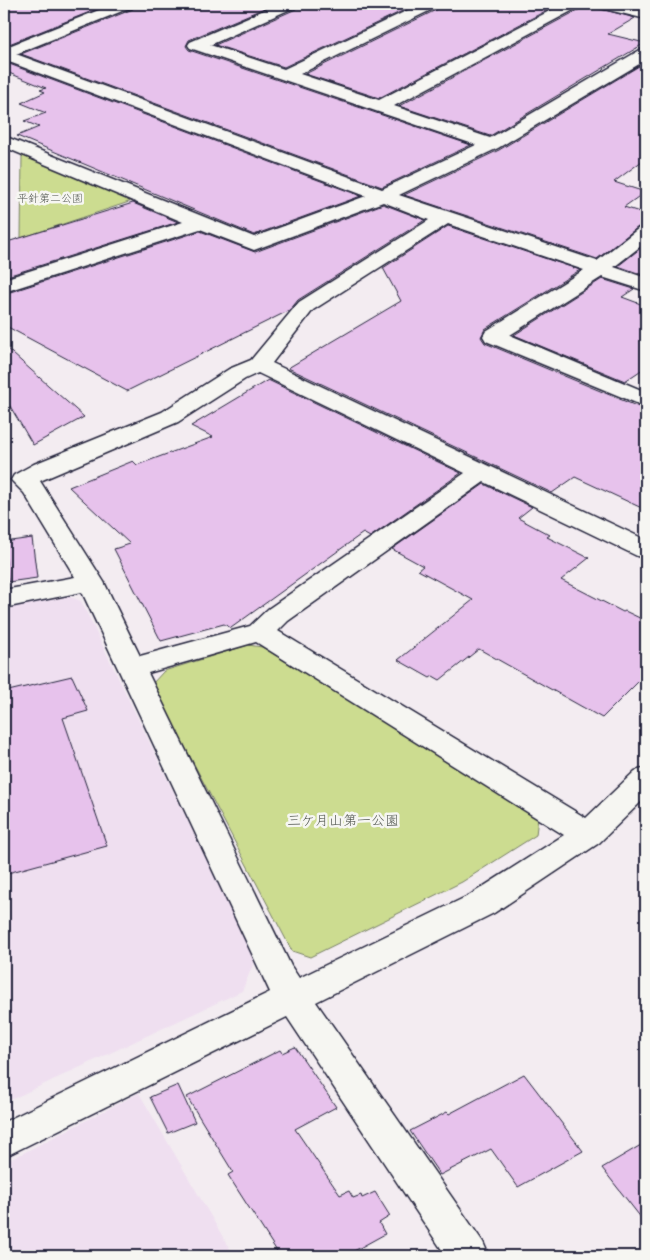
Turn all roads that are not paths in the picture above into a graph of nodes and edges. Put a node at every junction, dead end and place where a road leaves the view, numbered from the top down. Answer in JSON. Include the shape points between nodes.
{"nodes":[{"id":1,"x":127,"y":4,"type":"edge"},
{"id":2,"x":290,"y":4,"type":"edge"},
{"id":3,"x":432,"y":4,"type":"edge"},
{"id":4,"x":574,"y":4,"type":"edge"},
{"id":5,"x":600,"y":4,"type":"edge"},
{"id":6,"x":643,"y":12,"type":"edge"},
{"id":7,"x":646,"y":53,"type":"edge"},
{"id":8,"x":4,"y":54,"type":"edge"},
{"id":9,"x":285,"y":75,"type":"junction"},
{"id":10,"x":381,"y":106,"type":"junction"},
{"id":11,"x":4,"y":141,"type":"edge"},
{"id":12,"x":492,"y":144,"type":"junction"},
{"id":13,"x":383,"y":196,"type":"junction"},
{"id":14,"x":445,"y":218,"type":"junction"},
{"id":15,"x":199,"y":222,"type":"junction"},
{"id":16,"x":646,"y":232,"type":"edge"},
{"id":17,"x":600,"y":269,"type":"junction"},
{"id":18,"x":646,"y":285,"type":"edge"},
{"id":19,"x":4,"y":286,"type":"edge"},
{"id":20,"x":259,"y":365,"type":"junction"},
{"id":21,"x":646,"y":400,"type":"edge"},
{"id":22,"x":482,"y":472,"type":"junction"},
{"id":23,"x":14,"y":480,"type":"edge"},
{"id":24,"x":646,"y":550,"type":"edge"},
{"id":25,"x":91,"y":582,"type":"junction"},
{"id":26,"x":4,"y":599,"type":"edge"},
{"id":27,"x":260,"y":632,"type":"junction"},
{"id":28,"x":132,"y":668,"type":"junction"},
{"id":29,"x":646,"y":779,"type":"edge"},
{"id":30,"x":588,"y":835,"type":"junction"},
{"id":31,"x":292,"y":998,"type":"junction"},
{"id":32,"x":4,"y":1140,"type":"edge"},
{"id":33,"x":469,"y":1256,"type":"edge"}],
"edges":[{"from":1,"to":8,"type":"street"},
{"from":2,"to":9,"type":"street","via":[[196,45]]},
{"from":3,"to":9,"type":"street"},
{"from":4,"to":10,"type":"street"},
{"from":5,"to":6,"type":"street"},
{"from":7,"to":12,"type":"street"},
{"from":8,"to":13,"type":"street"},
{"from":9,"to":10,"type":"street"},
{"from":10,"to":12,"type":"street"},
{"from":11,"to":15,"type":"street"},
{"from":12,"to":13,"type":"street"},
{"from":13,"to":14,"type":"street"},
{"from":13,"to":15,"type":"street","via":[[254,244]]},
{"from":14,"to":17,"type":"street"},
{"from":14,"to":20,"type":"street","via":[[306,306]]},
{"from":15,"to":19,"type":"street"},
{"from":16,"to":17,"type":"street"},
{"from":17,"to":18,"type":"street"},
{"from":17,"to":21,"type":"street","via":[[494,336]]},
{"from":20,"to":22,"type":"street"},
{"from":20,"to":23,"type":"street","via":[[237,374],[170,417]]},
{"from":22,"to":24,"type":"street"},
{"from":22,"to":27,"type":"street"},
{"from":23,"to":25,"type":"street","via":[[34,488]]},
{"from":25,"to":26,"type":"street"},
{"from":25,"to":28,"type":"street"},
{"from":27,"to":28,"type":"street"},
{"from":27,"to":30,"type":"street"},
{"from":28,"to":31,"type":"street","via":[[278,975]]},
{"from":29,"to":30,"type":"street"},
{"from":30,"to":31,"type":"street","via":[[482,904]]},
{"from":31,"to":32,"type":"street"},
{"from":31,"to":33,"type":"street"}]}
